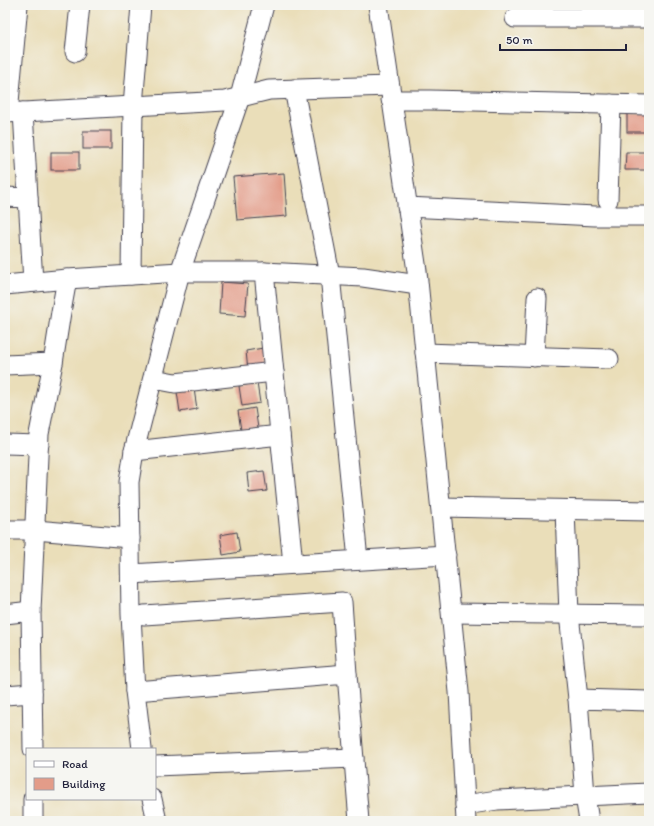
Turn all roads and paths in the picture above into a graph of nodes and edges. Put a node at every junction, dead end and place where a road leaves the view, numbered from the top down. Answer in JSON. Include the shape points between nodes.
{"nodes":[{"id":1,"x":18,"y":5,"type":"edge"},
{"id":2,"x":80,"y":5,"type":"edge"},
{"id":3,"x":141,"y":5,"type":"edge"},
{"id":4,"x":264,"y":5,"type":"edge"},
{"id":5,"x":378,"y":5,"type":"edge"},
{"id":6,"x":515,"y":18,"type":"dead end"},
{"id":7,"x":649,"y":18,"type":"edge"},
{"id":8,"x":75,"y":52,"type":"dead end"},
{"id":9,"x":294,"y":89,"type":"junction"},
{"id":10,"x":390,"y":93,"type":"junction"},
{"id":11,"x":240,"y":97,"type":"junction"},
{"id":12,"x":611,"y":104,"type":"junction"},
{"id":13,"x":649,"y":105,"type":"edge"},
{"id":14,"x":134,"y":106,"type":"junction"},
{"id":15,"x":12,"y":112,"type":"edge"},
{"id":16,"x":5,"y":197,"type":"edge"},
{"id":17,"x":28,"y":198,"type":"junction"},
{"id":18,"x":608,"y":200,"type":"dead end"},
{"id":19,"x":407,"y":207,"type":"junction"},
{"id":20,"x":649,"y":216,"type":"edge"},
{"id":21,"x":180,"y":272,"type":"junction"},
{"id":22,"x":264,"y":272,"type":"junction"},
{"id":23,"x":131,"y":275,"type":"junction"},
{"id":24,"x":330,"y":275,"type":"junction"},
{"id":25,"x":68,"y":279,"type":"junction"},
{"id":26,"x":33,"y":282,"type":"junction"},
{"id":27,"x":5,"y":285,"type":"edge"},
{"id":28,"x":418,"y":286,"type":"junction"},
{"id":29,"x":537,"y":298,"type":"dead end"},
{"id":30,"x":425,"y":353,"type":"junction"},
{"id":31,"x":534,"y":357,"type":"junction"},
{"id":32,"x":609,"y":359,"type":"dead end"},
{"id":33,"x":53,"y":363,"type":"junction"},
{"id":34,"x":5,"y":365,"type":"edge"},
{"id":35,"x":274,"y":372,"type":"junction"},
{"id":36,"x":154,"y":379,"type":"junction"},
{"id":37,"x":280,"y":435,"type":"junction"},
{"id":38,"x":5,"y":444,"type":"edge"},
{"id":39,"x":39,"y":445,"type":"junction"},
{"id":40,"x":134,"y":451,"type":"junction"},
{"id":41,"x":441,"y":507,"type":"junction"},
{"id":42,"x":565,"y":510,"type":"junction"},
{"id":43,"x":649,"y":511,"type":"edge"},
{"id":44,"x":5,"y":530,"type":"edge"},
{"id":45,"x":35,"y":530,"type":"junction"},
{"id":46,"x":130,"y":538,"type":"junction"},
{"id":47,"x":446,"y":555,"type":"junction"},
{"id":48,"x":358,"y":560,"type":"junction"},
{"id":49,"x":293,"y":564,"type":"junction"},
{"id":50,"x":131,"y":574,"type":"junction"},
{"id":51,"x":31,"y":611,"type":"junction"},
{"id":52,"x":452,"y":613,"type":"junction"},
{"id":53,"x":5,"y":614,"type":"edge"},
{"id":54,"x":569,"y":614,"type":"junction"},
{"id":55,"x":144,"y":615,"type":"dead end"},
{"id":56,"x":649,"y":615,"type":"edge"},
{"id":57,"x":347,"y":674,"type":"junction"},
{"id":58,"x":135,"y":691,"type":"junction"},
{"id":59,"x":32,"y":693,"type":"junction"},
{"id":60,"x":5,"y":695,"type":"edge"},
{"id":61,"x":578,"y":699,"type":"junction"},
{"id":62,"x":649,"y":701,"type":"edge"},
{"id":63,"x":33,"y":748,"type":"edge"},
{"id":64,"x":142,"y":748,"type":"edge"},
{"id":65,"x":354,"y":758,"type":"junction"},
{"id":66,"x":156,"y":766,"type":"edge"},
{"id":67,"x":649,"y":793,"type":"edge"},
{"id":68,"x":585,"y":796,"type":"junction"},
{"id":69,"x":33,"y":800,"type":"edge"},
{"id":70,"x":152,"y":800,"type":"edge"},
{"id":71,"x":466,"y":813,"type":"edge"},
{"id":72,"x":33,"y":821,"type":"edge"},
{"id":73,"x":157,"y":821,"type":"edge"},
{"id":74,"x":359,"y":821,"type":"edge"},
{"id":75,"x":589,"y":821,"type":"edge"}],
"edges":[{"from":1,"to":15,"type":"street"},
{"from":2,"to":8,"type":"street"},
{"from":3,"to":14,"type":"street"},
{"from":4,"to":11,"type":"street"},
{"from":5,"to":10,"type":"street"},
{"from":6,"to":7,"type":"street"},
{"from":9,"to":10,"type":"street"},
{"from":9,"to":11,"type":"street","via":[[269,90]]},
{"from":9,"to":24,"type":"street"},
{"from":10,"to":12,"type":"street","via":[[430,100]]},
{"from":10,"to":19,"type":"street"},
{"from":11,"to":14,"type":"street","via":[[225,101]]},
{"from":11,"to":21,"type":"street"},
{"from":12,"to":13,"type":"street"},
{"from":12,"to":18,"type":"street"},
{"from":14,"to":15,"type":"street"},
{"from":14,"to":23,"type":"street"},
{"from":15,"to":17,"type":"street"},
{"from":16,"to":17,"type":"street"},
{"from":17,"to":26,"type":"street"},
{"from":19,"to":20,"type":"street","via":[[594,216]]},
{"from":19,"to":28,"type":"street"},
{"from":21,"to":22,"type":"street"},
{"from":21,"to":23,"type":"street"},
{"from":21,"to":36,"type":"street"},
{"from":22,"to":24,"type":"street"},
{"from":22,"to":35,"type":"street"},
{"from":23,"to":25,"type":"street"},
{"from":24,"to":28,"type":"street","via":[[363,277]]},
{"from":24,"to":48,"type":"street"},
{"from":25,"to":26,"type":"street"},
{"from":25,"to":33,"type":"street"},
{"from":26,"to":27,"type":"street"},
{"from":28,"to":30,"type":"street"},
{"from":29,"to":31,"type":"street"},
{"from":30,"to":31,"type":"street"},
{"from":30,"to":41,"type":"street"},
{"from":31,"to":32,"type":"street"},
{"from":33,"to":34,"type":"street"},
{"from":33,"to":39,"type":"street"},
{"from":35,"to":36,"type":"street","via":[[174,383]]},
{"from":35,"to":37,"type":"street"},
{"from":36,"to":40,"type":"street"},
{"from":37,"to":40,"type":"street"},
{"from":37,"to":49,"type":"street"},
{"from":38,"to":39,"type":"street"},
{"from":39,"to":45,"type":"street"},
{"from":40,"to":46,"type":"street","via":[[129,482]]},
{"from":41,"to":42,"type":"street"},
{"from":41,"to":47,"type":"street"},
{"from":42,"to":43,"type":"street"},
{"from":42,"to":54,"type":"street"},
{"from":44,"to":45,"type":"street"},
{"from":45,"to":46,"type":"street"},
{"from":45,"to":51,"type":"street"},
{"from":46,"to":50,"type":"street"},
{"from":47,"to":48,"type":"street"},
{"from":47,"to":52,"type":"street"},
{"from":48,"to":49,"type":"street"},
{"from":49,"to":50,"type":"street"},
{"from":50,"to":58,"type":"street"},
{"from":51,"to":53,"type":"street"},
{"from":51,"to":59,"type":"street"},
{"from":52,"to":54,"type":"street"},
{"from":52,"to":71,"type":"street"},
{"from":54,"to":56,"type":"street"},
{"from":54,"to":61,"type":"street"},
{"from":55,"to":57,"type":"street","via":[[342,602]]},
{"from":57,"to":58,"type":"street"},
{"from":57,"to":65,"type":"street"},
{"from":58,"to":64,"type":"street"},
{"from":59,"to":60,"type":"street"},
{"from":59,"to":63,"type":"street"},
{"from":61,"to":62,"type":"street"},
{"from":61,"to":68,"type":"street"},
{"from":65,"to":66,"type":"street"},
{"from":65,"to":74,"type":"street"},
{"from":67,"to":68,"type":"street"},
{"from":68,"to":71,"type":"street","via":[[497,800]]},
{"from":68,"to":75,"type":"street"},
{"from":69,"to":72,"type":"street"},
{"from":70,"to":73,"type":"street"}]}
